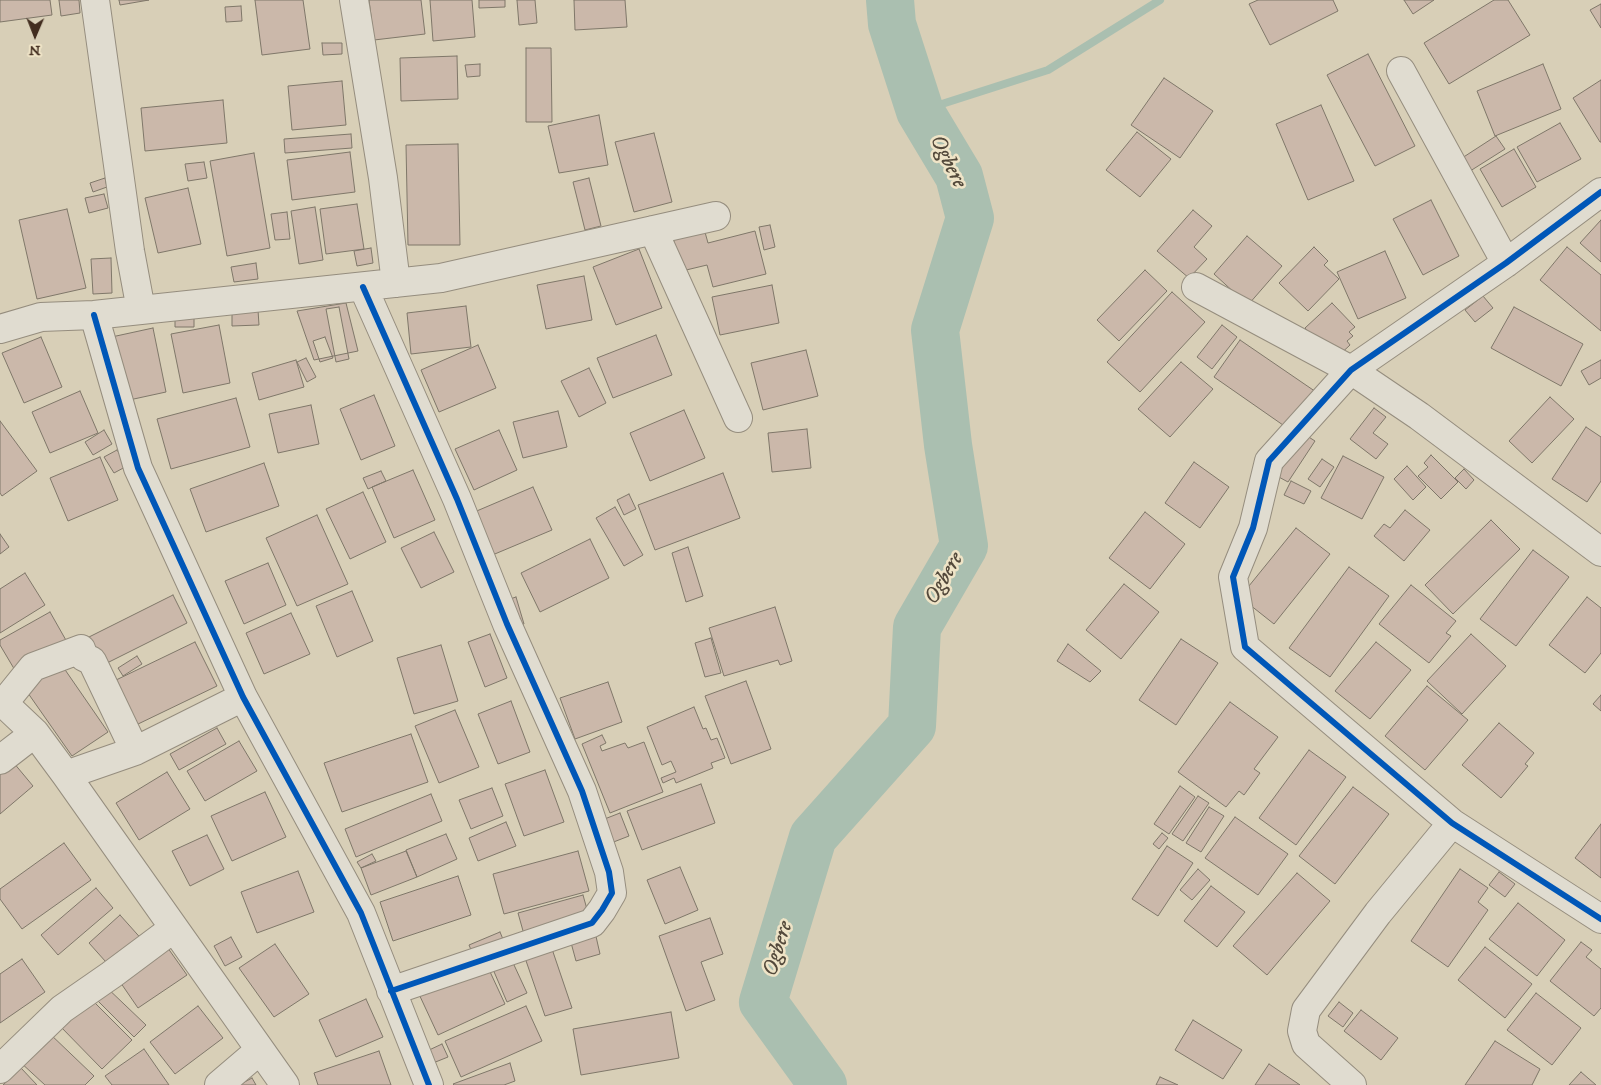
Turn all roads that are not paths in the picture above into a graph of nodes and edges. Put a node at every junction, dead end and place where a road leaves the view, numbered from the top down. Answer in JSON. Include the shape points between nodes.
{"nodes":[{"id":1,"x":95,"y":0,"type":"edge"},
{"id":2,"x":354,"y":0,"type":"edge"},
{"id":3,"x":1401,"y":71,"type":"dead end"},
{"id":4,"x":1601,"y":192,"type":"edge"},
{"id":5,"x":716,"y":216,"type":"dead end"},
{"id":6,"x":653,"y":230,"type":"junction"},
{"id":7,"x":1506,"y":263,"type":"junction"},
{"id":8,"x":396,"y":283,"type":"junction"},
{"id":9,"x":363,"y":286,"type":"junction"},
{"id":10,"x":1196,"y":287,"type":"dead end"},
{"id":11,"x":142,"y":310,"type":"junction"},
{"id":12,"x":94,"y":315,"type":"junction"},
{"id":13,"x":0,"y":329,"type":"edge"},
{"id":14,"x":1351,"y":370,"type":"junction"},
{"id":15,"x":738,"y":418,"type":"dead end"},
{"id":16,"x":1601,"y":551,"type":"edge"},
{"id":17,"x":243,"y":697,"type":"junction"},
{"id":18,"x":2,"y":702,"type":"edge"},
{"id":19,"x":35,"y":733,"type":"junction"},
{"id":20,"x":135,"y":751,"type":"junction"},
{"id":21,"x":0,"y":760,"type":"edge"},
{"id":22,"x":66,"y":775,"type":"junction"},
{"id":23,"x":1452,"y":823,"type":"junction"},
{"id":24,"x":1601,"y":919,"type":"edge"},
{"id":25,"x":174,"y":928,"type":"junction"},
{"id":26,"x":391,"y":991,"type":"junction"},
{"id":27,"x":260,"y":1050,"type":"junction"},
{"id":28,"x":0,"y":1069,"type":"edge"},
{"id":29,"x":219,"y":1085,"type":"edge"},
{"id":30,"x":285,"y":1085,"type":"edge"},
{"id":31,"x":428,"y":1085,"type":"edge"},
{"id":32,"x":1352,"y":1085,"type":"edge"}],
"edges":[{"from":1,"to":11,"type":"street","via":[[130,251]]},
{"from":2,"to":8,"type":"street","via":[[384,178]]},
{"from":3,"to":7,"type":"street"},
{"from":4,"to":7,"type":"street"},
{"from":5,"to":6,"type":"street"},
{"from":6,"to":8,"type":"street","via":[[441,278]]},
{"from":6,"to":15,"type":"street"},
{"from":7,"to":14,"type":"street"},
{"from":8,"to":9,"type":"street"},
{"from":9,"to":11,"type":"street"},
{"from":9,"to":26,"type":"street","via":[[582,791],[609,872],[612,892],[592,923]]},
{"from":10,"to":14,"type":"street"},
{"from":11,"to":12,"type":"street"},
{"from":12,"to":13,"type":"street","via":[[41,317]]},
{"from":12,"to":17,"type":"street","via":[[138,468]]},
{"from":14,"to":16,"type":"street","via":[[1419,416]]},
{"from":14,"to":23,"type":"street","via":[[1269,461],[1253,528],[1233,576],[1245,647]]},
{"from":17,"to":20,"type":"street"},
{"from":17,"to":26,"type":"street","via":[[361,913]]},
{"from":18,"to":19,"type":"street"},
{"from":18,"to":20,"type":"street","via":[[33,667],[81,649],[84,657],[92,661]]},
{"from":19,"to":21,"type":"street"},
{"from":19,"to":22,"type":"street"},
{"from":20,"to":22,"type":"street"},
{"from":22,"to":25,"type":"street"},
{"from":23,"to":24,"type":"street"},
{"from":23,"to":32,"type":"street","via":[[1378,913],[1306,1010],[1302,1032],[1306,1044]]},
{"from":25,"to":27,"type":"street"},
{"from":25,"to":28,"type":"street","via":[[62,1009]]},
{"from":26,"to":31,"type":"street"},
{"from":27,"to":29,"type":"street"},
{"from":27,"to":30,"type":"street"}]}
